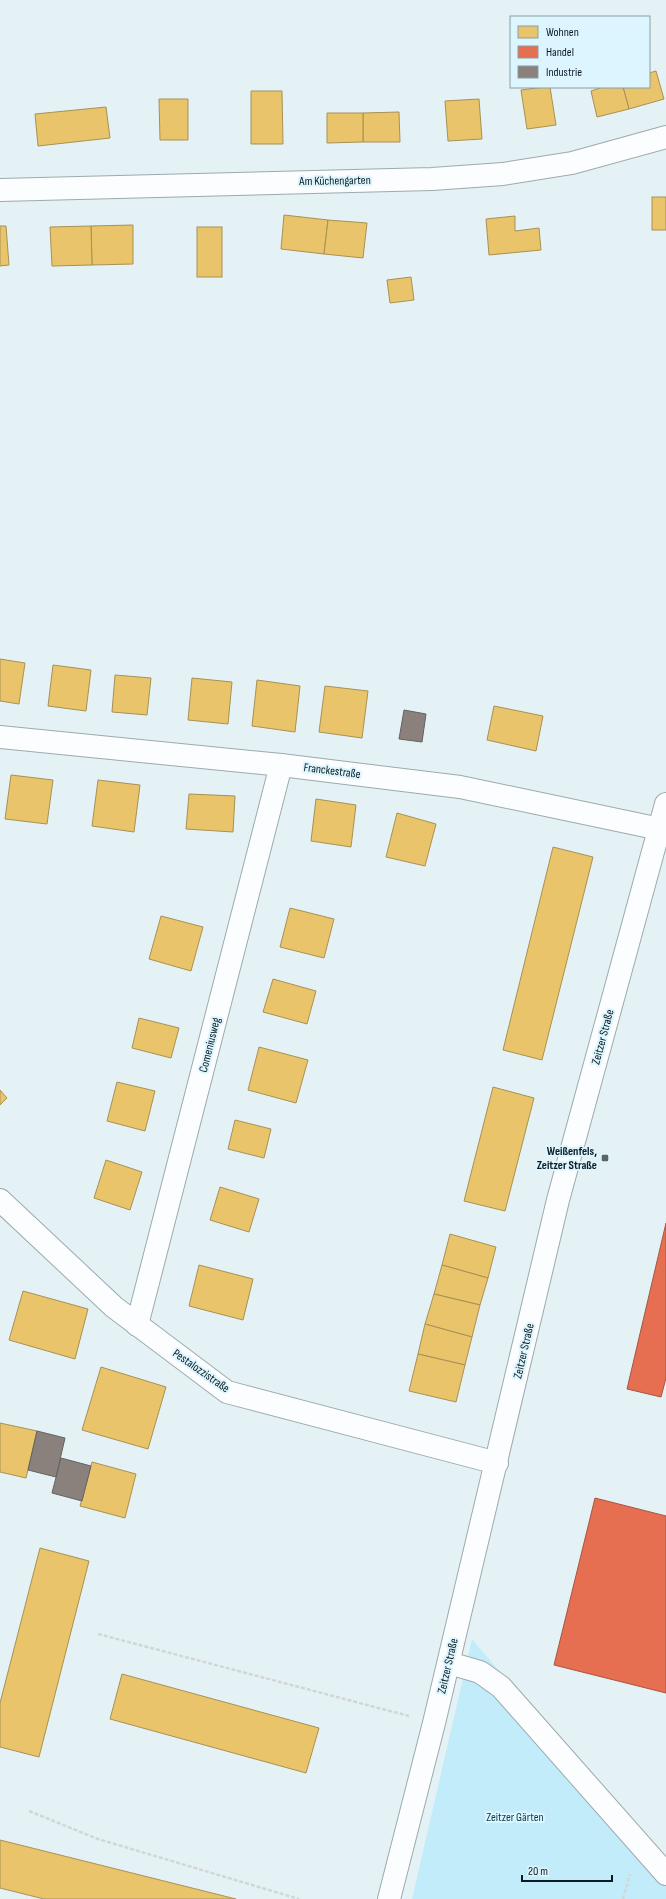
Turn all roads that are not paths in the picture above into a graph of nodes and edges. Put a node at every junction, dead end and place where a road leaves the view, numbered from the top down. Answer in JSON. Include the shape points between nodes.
{"nodes":[{"id":1,"x":666,"y":137,"type":"edge"},
{"id":2,"x":0,"y":190,"type":"edge"},
{"id":3,"x":0,"y":737,"type":"edge"},
{"id":4,"x":282,"y":765,"type":"junction"},
{"id":5,"x":666,"y":804,"type":"edge"},
{"id":6,"x":660,"y":829,"type":"junction"},
{"id":7,"x":0,"y":1200,"type":"edge"},
{"id":8,"x":138,"y":1325,"type":"junction"},
{"id":9,"x":497,"y":1463,"type":"junction"},
{"id":10,"x":449,"y":1663,"type":"junction"},
{"id":11,"x":666,"y":1874,"type":"edge"},
{"id":12,"x":388,"y":1899,"type":"edge"}],
"edges":[{"from":1,"to":2,"type":"street","name":"Am Küchengarten","via":[[572,163],[432,180]]},
{"from":3,"to":4,"type":"street","name":"Franckestraße"},
{"from":4,"to":6,"type":"street","name":"Franckestraße","via":[[460,787]]},
{"from":4,"to":8,"type":"street","name":"Comeniusweg"},
{"from":5,"to":6,"type":"street","name":"Zeitzer Straße"},
{"from":6,"to":9,"type":"street","name":"Zeitzer Straße","via":[[558,1200]]},
{"from":7,"to":8,"type":"street","name":"Pestalozzistraße","via":[[114,1307]]},
{"from":8,"to":9,"type":"street","name":"Pestalozzistraße","via":[[227,1392]]},
{"from":9,"to":10,"type":"street","name":"Zeitzer Straße"},
{"from":10,"to":11,"type":"street","via":[[480,1672],[501,1687]]},
{"from":10,"to":12,"type":"street","name":"Zeitzer Straße"}]}
